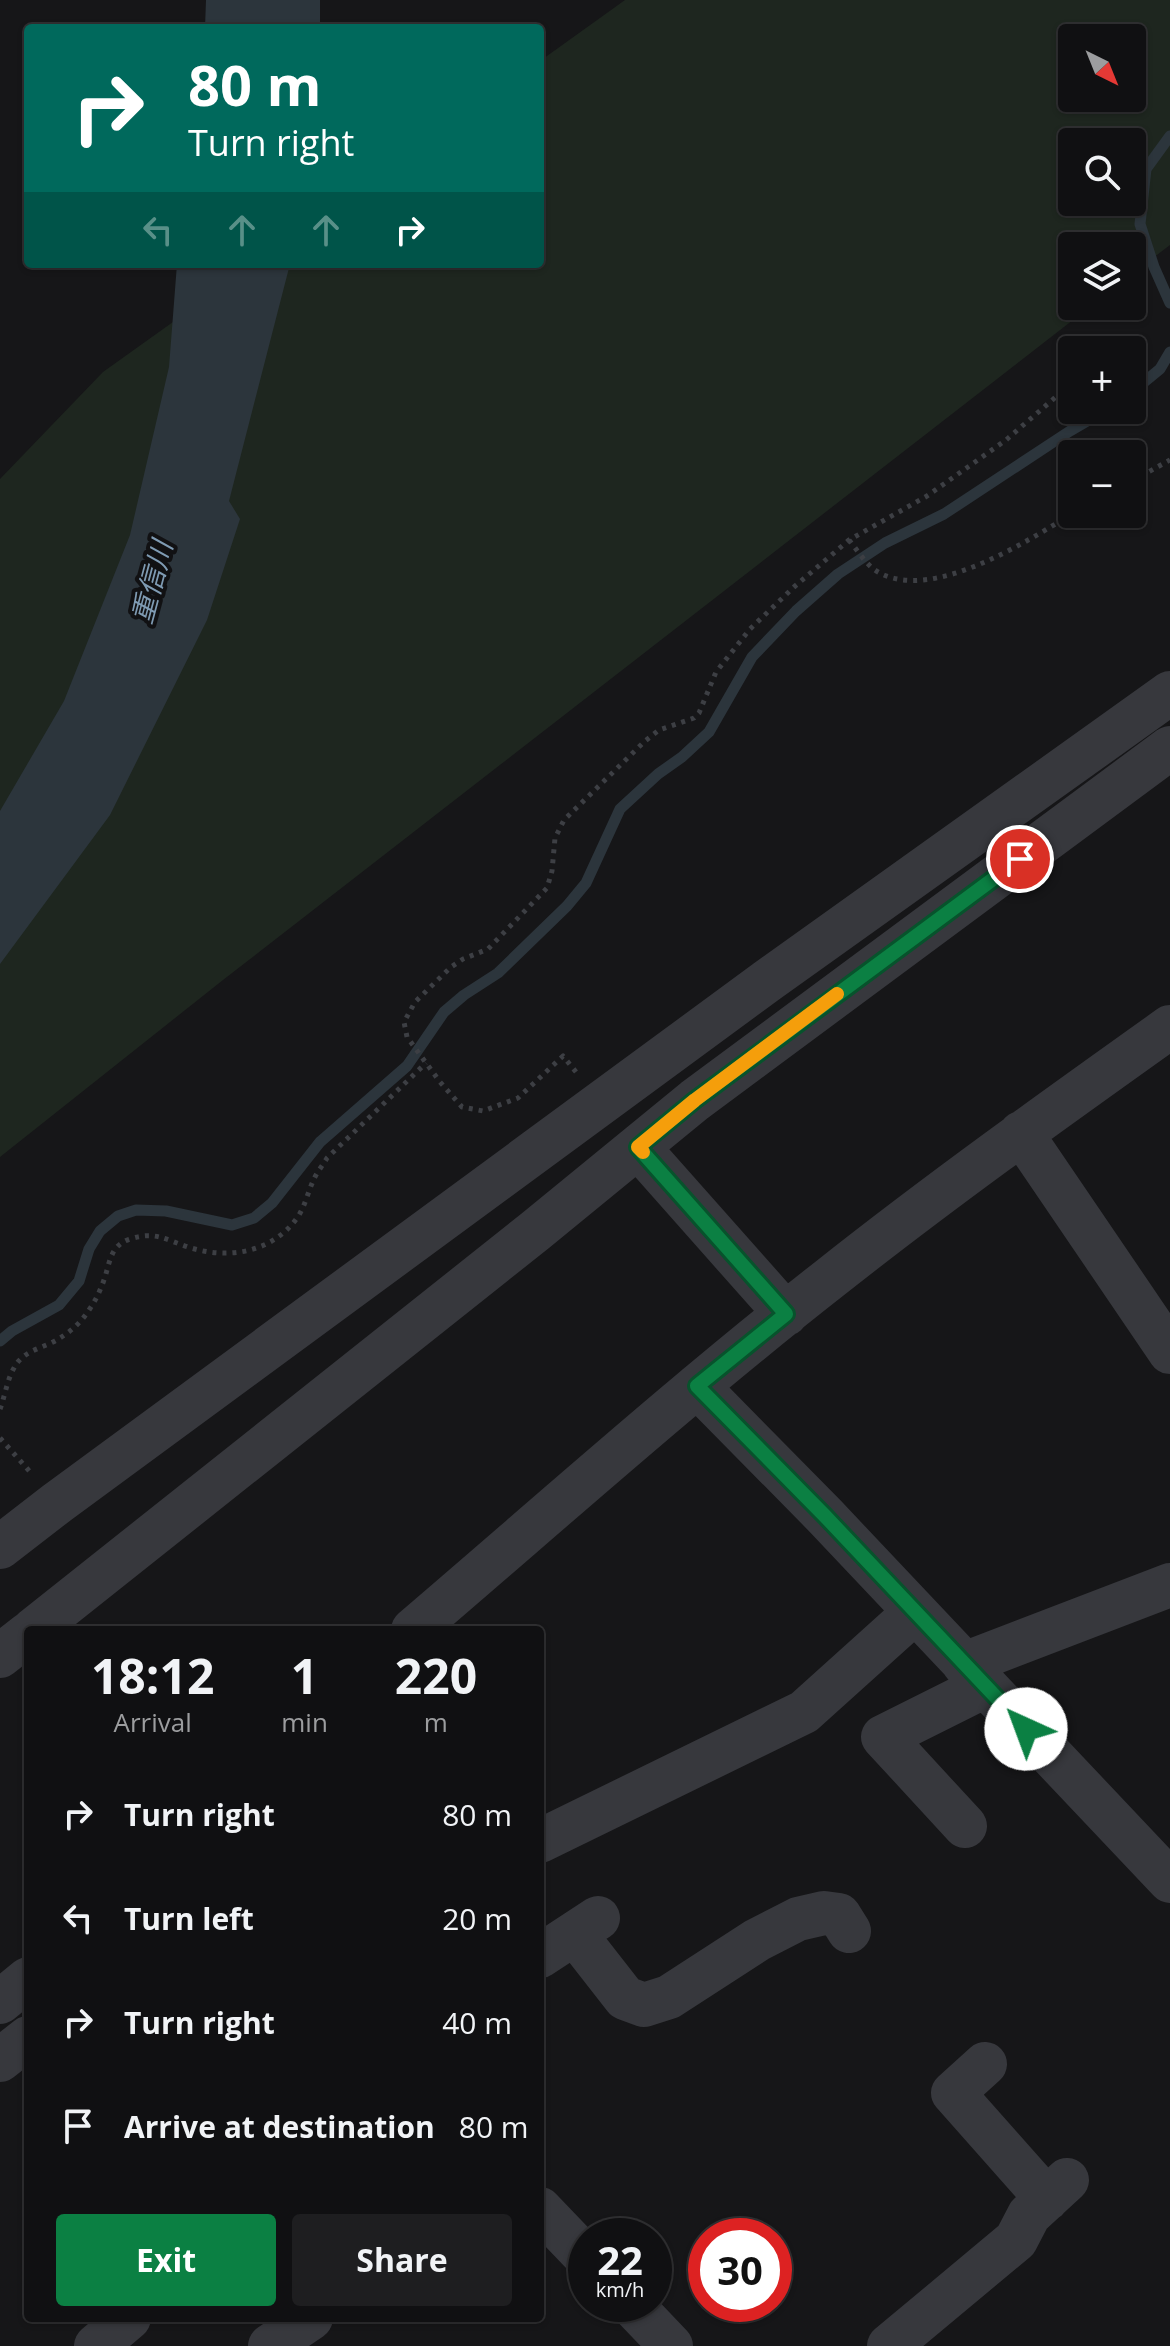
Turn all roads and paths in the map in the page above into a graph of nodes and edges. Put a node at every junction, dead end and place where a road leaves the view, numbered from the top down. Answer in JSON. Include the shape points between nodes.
{"nodes":[{"id":1,"x":1058,"y":395,"type":"edge"},
{"id":2,"x":1170,"y":460,"type":"edge"},
{"id":3,"x":1146,"y":473,"type":"edge"},
{"id":4,"x":1058,"y":522,"type":"edge"},
{"id":5,"x":849,"y":540,"type":"junction"},
{"id":6,"x":1170,"y":693,"type":"edge"},
{"id":7,"x":1170,"y":748,"type":"edge"},
{"id":8,"x":1170,"y":1027,"type":"edge"},
{"id":9,"x":424,"y":1061,"type":"junction"},
{"id":10,"x":599,"y":1103,"type":"junction"},
{"id":11,"x":1021,"y":1133,"type":"junction"},
{"id":12,"x":638,"y":1147,"type":"junction"},
{"id":13,"x":786,"y":1314,"type":"junction"},
{"id":14,"x":1170,"y":1352,"type":"edge"},
{"id":15,"x":697,"y":1386,"type":"junction"},
{"id":16,"x":0,"y":1409,"type":"edge"},
{"id":17,"x":0,"y":1547,"type":"edge"},
{"id":18,"x":1170,"y":1585,"type":"edge"},
{"id":19,"x":915,"y":1612,"type":"junction"},
{"id":20,"x":38,"y":1626,"type":"edge"},
{"id":21,"x":418,"y":1626,"type":"edge"},
{"id":22,"x":24,"y":1637,"type":"edge"},
{"id":23,"x":0,"y":1656,"type":"edge"},
{"id":24,"x":975,"y":1675,"type":"junction"},
{"id":25,"x":965,"y":1826,"type":"dead end"},
{"id":26,"x":544,"y":1839,"type":"edge"},
{"id":27,"x":1170,"y":1881,"type":"edge"},
{"id":28,"x":849,"y":1931,"type":"dead end"},
{"id":29,"x":571,"y":1936,"type":"edge"},
{"id":30,"x":24,"y":1982,"type":"edge"},
{"id":31,"x":0,"y":2002,"type":"edge"},
{"id":32,"x":24,"y":2041,"type":"edge"},
{"id":33,"x":0,"y":2060,"type":"edge"},
{"id":34,"x":985,"y":2064,"type":"dead end"},
{"id":35,"x":544,"y":2213,"type":"edge"},
{"id":36,"x":568,"y":2238,"type":"edge"},
{"id":37,"x":124,"y":2322,"type":"edge"},
{"id":38,"x":648,"y":2322,"type":"edge"},
{"id":39,"x":96,"y":2346,"type":"edge"},
{"id":40,"x":671,"y":2346,"type":"edge"},
{"id":41,"x":889,"y":2346,"type":"edge"}],
"edges":[{"from":1,"to":5,"type":"path","via":[[938,488]]},
{"from":2,"to":3,"type":"path"},
{"from":4,"to":5,"type":"path","via":[[974,568],[916,580],[878,572]]},
{"from":5,"to":9,"type":"path","via":[[750,629],[716,672],[694,718],[659,730],[564,820],[555,838],[547,888],[488,949],[451,967],[415,1002],[404,1022],[407,1037]]},
{"from":6,"to":10,"type":"street"},
{"from":7,"to":12,"type":"street"},
{"from":8,"to":11,"type":"street"},
{"from":9,"to":10,"type":"path","via":[[462,1107],[483,1111],[518,1098],[563,1056]]},
{"from":9,"to":16,"type":"path","via":[[327,1158],[299,1216],[274,1242],[214,1253],[155,1234],[115,1248],[88,1312],[65,1335],[35,1349],[14,1368]]},
{"from":10,"to":17,"type":"street"},
{"from":11,"to":13,"type":"street"},
{"from":11,"to":14,"type":"street","via":[[1126,1322]]},
{"from":12,"to":13,"type":"street"},
{"from":12,"to":20,"type":"street"},
{"from":13,"to":15,"type":"street"},
{"from":15,"to":19,"type":"street"},
{"from":15,"to":21,"type":"street"},
{"from":18,"to":24,"type":"street"},
{"from":19,"to":24,"type":"street"},
{"from":19,"to":26,"type":"street","via":[[804,1712]]},
{"from":22,"to":23,"type":"street"},
{"from":24,"to":25,"type":"street","via":[[883,1737]]},
{"from":24,"to":27,"type":"street"},
{"from":28,"to":29,"type":"street","via":[[839,1915],[798,1919],[669,1997],[644,2005],[625,1998]]},
{"from":30,"to":31,"type":"street"},
{"from":32,"to":33,"type":"street"},
{"from":34,"to":41,"type":"street","via":[[953,2093],[1057,2189],[1029,2215],[1016,2240],[958,2310]]},
{"from":35,"to":36,"type":"street"},
{"from":37,"to":39,"type":"street"},
{"from":38,"to":40,"type":"street"}]}
